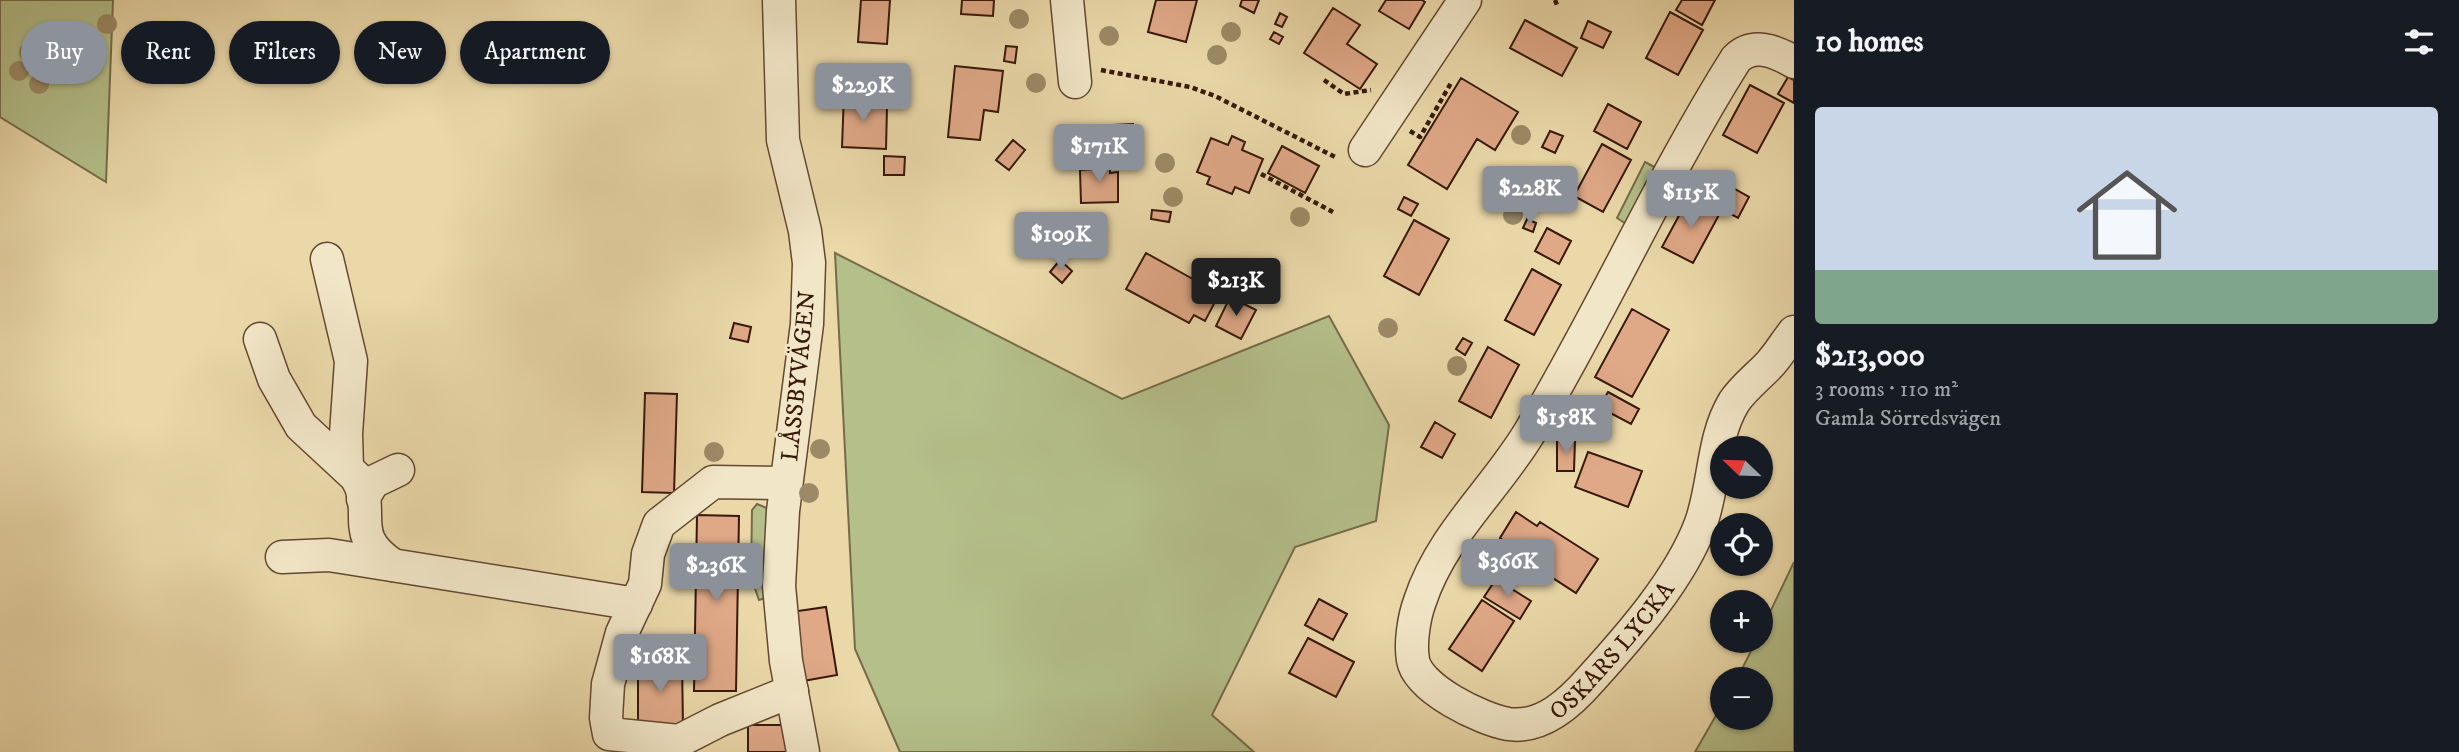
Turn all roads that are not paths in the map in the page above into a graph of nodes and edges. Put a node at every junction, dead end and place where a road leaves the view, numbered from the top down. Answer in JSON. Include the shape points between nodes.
{"nodes":[{"id":1,"x":779,"y":0,"type":"edge"},
{"id":2,"x":1067,"y":0,"type":"edge"},
{"id":3,"x":1465,"y":0,"type":"edge"},
{"id":4,"x":1794,"y":62,"type":"edge"},
{"id":5,"x":1074,"y":73,"type":"road end"},
{"id":6,"x":1354,"y":156,"type":"road end"},
{"id":7,"x":327,"y":259,"type":"dead end"},
{"id":8,"x":1794,"y":331,"type":"edge"},
{"id":9,"x":260,"y":338,"type":"dead end"},
{"id":10,"x":347,"y":468,"type":"junction"},
{"id":11,"x":398,"y":470,"type":"dead end"},
{"id":12,"x":786,"y":483,"type":"junction"},
{"id":13,"x":363,"y":499,"type":"junction"},
{"id":14,"x":282,"y":557,"type":"dead end"},
{"id":15,"x":393,"y":565,"type":"junction"},
{"id":16,"x":636,"y":604,"type":"junction"},
{"id":17,"x":792,"y":691,"type":"junction"},
{"id":18,"x":803,"y":752,"type":"edge"}],
"edges":[{"from":1,"to":12,"type":"street","name":"LÅSSBYVÄGEN","via":[[783,140],[809,263],[807,324]]},
{"from":2,"to":5,"type":"street"},
{"from":3,"to":6,"type":"street"},
{"from":4,"to":8,"type":"street","name":"OSKARS LYCKA","via":[[1759,49],[1749,49],[1736,59],[1530,433],[1453,534],[1420,601],[1414,632],[1416,670],[1429,685],[1475,714],[1521,726],[1539,721],[1581,690],[1628,637],[1681,564],[1701,524],[1722,428],[1735,401]]},
{"from":7,"to":10,"type":"street","via":[[351,360]]},
{"from":9,"to":10,"type":"street","via":[[275,379],[301,426]]},
{"from":10,"to":13,"type":"street","via":[[362,486]]},
{"from":11,"to":13,"type":"street","via":[[373,482]]},
{"from":12,"to":16,"type":"street","via":[[713,482],[691,496],[659,524]]},
{"from":12,"to":17,"type":"street","name":"LÅSSBYVÄGEN","via":[[779,586]]},
{"from":13,"to":15,"type":"street","via":[[367,540]]},
{"from":14,"to":15,"type":"street","via":[[329,555]]},
{"from":15,"to":16,"type":"street"},
{"from":16,"to":17,"type":"street","via":[[622,633],[608,684],[609,734],[679,741]]},
{"from":17,"to":18,"type":"street","name":"LÅSSBYVÄGEN"}]}
